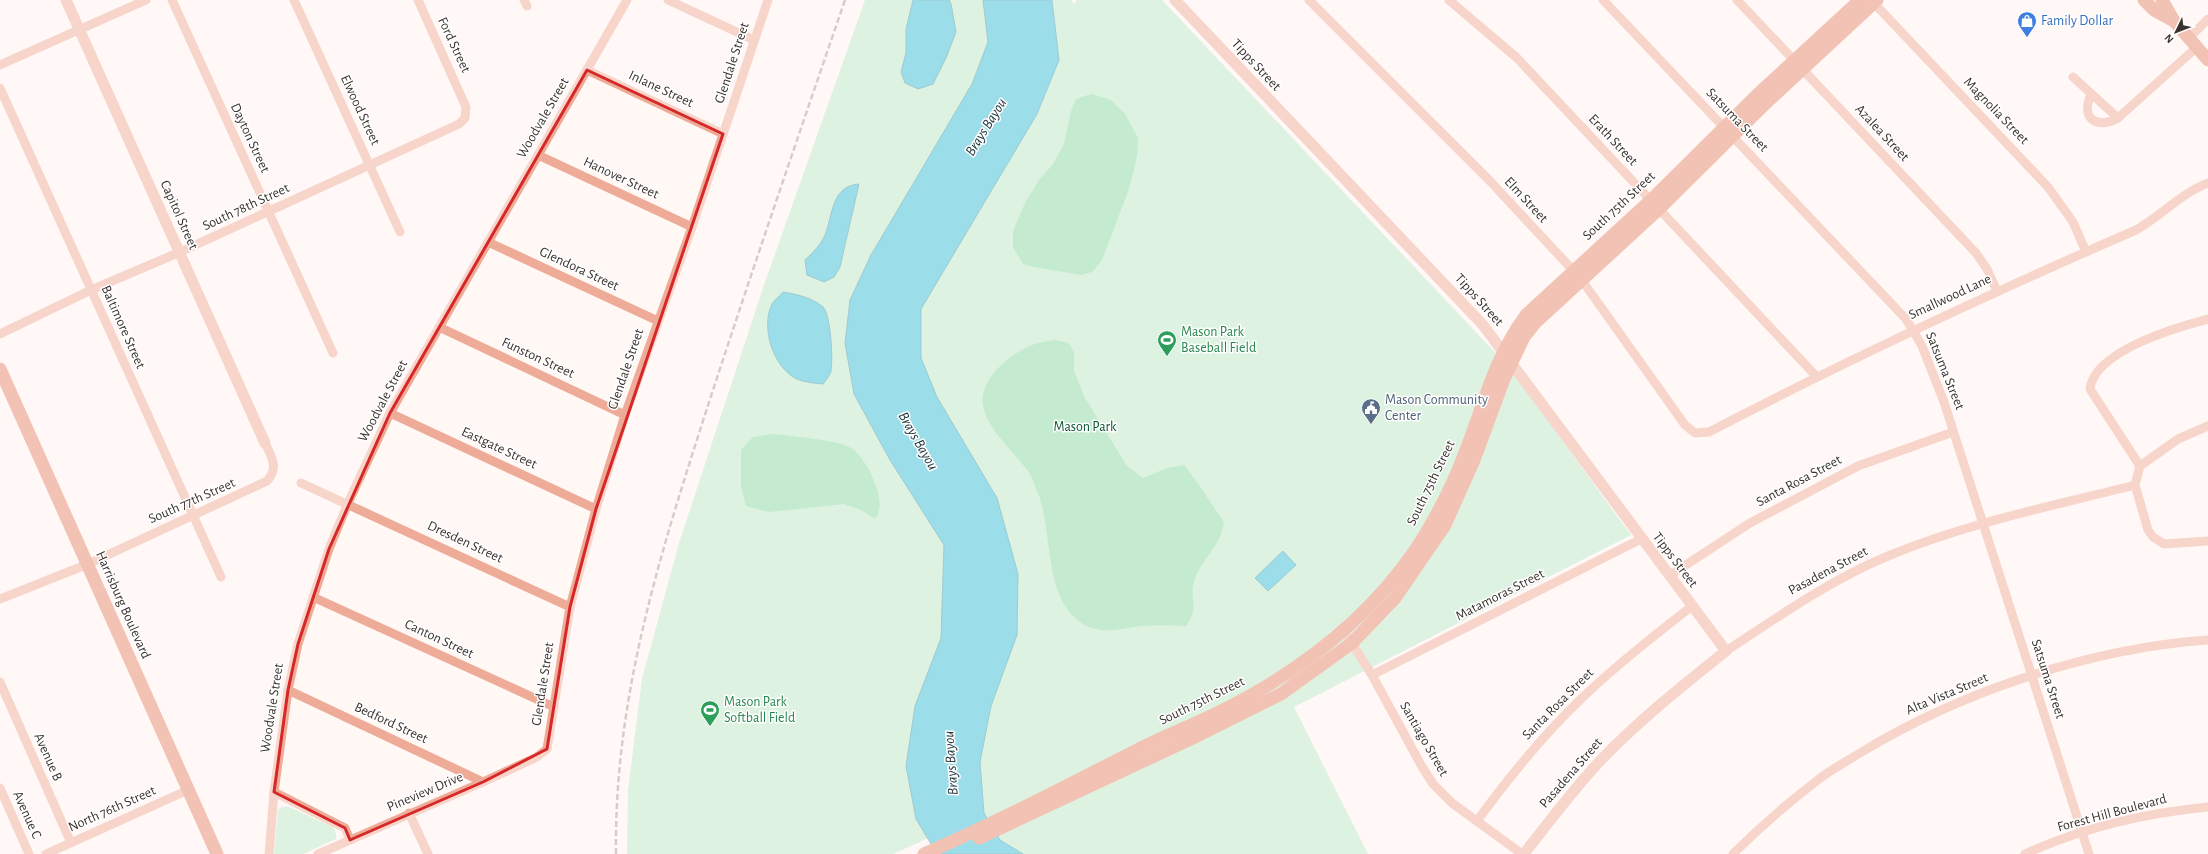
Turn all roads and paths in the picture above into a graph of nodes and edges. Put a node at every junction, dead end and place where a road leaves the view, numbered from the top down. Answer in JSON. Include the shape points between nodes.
{"nodes":[{"id":1,"x":66,"y":0,"type":"edge"},
{"id":2,"x":146,"y":0,"type":"edge"},
{"id":3,"x":172,"y":0,"type":"edge"},
{"id":4,"x":294,"y":0,"type":"edge"},
{"id":5,"x":418,"y":0,"type":"edge"},
{"id":6,"x":627,"y":0,"type":"edge"},
{"id":7,"x":668,"y":0,"type":"edge"},
{"id":8,"x":768,"y":0,"type":"edge"},
{"id":9,"x":1175,"y":0,"type":"edge"},
{"id":10,"x":1309,"y":0,"type":"edge"},
{"id":11,"x":1449,"y":0,"type":"edge"},
{"id":12,"x":1603,"y":0,"type":"edge"},
{"id":13,"x":1737,"y":0,"type":"edge"},
{"id":14,"x":1860,"y":0,"type":"edge"},
{"id":15,"x":2144,"y":0,"type":"edge"},
{"id":16,"x":2162,"y":0,"type":"edge"},
{"id":17,"x":1874,"y":1,"type":"edge"},
{"id":18,"x":2208,"y":19,"type":"edge"},
{"id":19,"x":2174,"y":21,"type":"junction"},
{"id":20,"x":79,"y":30,"type":"junction"},
{"id":21,"x":754,"y":40,"type":"junction"},
{"id":22,"x":2193,"y":42,"type":"junction"},
{"id":23,"x":2208,"y":60,"type":"edge"},
{"id":24,"x":0,"y":65,"type":"edge"},
{"id":25,"x":1799,"y":65,"type":"junction"},
{"id":26,"x":587,"y":70,"type":"junction"},
{"id":27,"x":2073,"y":77,"type":"dead end"},
{"id":28,"x":0,"y":88,"type":"edge"},
{"id":29,"x":2091,"y":95,"type":"junction"},
{"id":30,"x":464,"y":102,"type":"joint"},
{"id":31,"x":2118,"y":118,"type":"junction"},
{"id":32,"x":1729,"y":132,"type":"junction"},
{"id":33,"x":723,"y":134,"type":"junction"},
{"id":34,"x":538,"y":155,"type":"junction"},
{"id":35,"x":369,"y":165,"type":"junction"},
{"id":36,"x":2208,"y":183,"type":"edge"},
{"id":37,"x":1655,"y":204,"type":"junction"},
{"id":38,"x":269,"y":212,"type":"junction"},
{"id":39,"x":692,"y":227,"type":"junction"},
{"id":40,"x":400,"y":232,"type":"dead end"},
{"id":41,"x":488,"y":242,"type":"junction"},
{"id":42,"x":180,"y":252,"type":"junction"},
{"id":43,"x":2086,"y":252,"type":"junction"},
{"id":44,"x":1577,"y":275,"type":"junction"},
{"id":45,"x":91,"y":290,"type":"junction"},
{"id":46,"x":1997,"y":291,"type":"junction"},
{"id":47,"x":2208,"y":319,"type":"edge"},
{"id":48,"x":658,"y":321,"type":"junction"},
{"id":49,"x":439,"y":327,"type":"junction"},
{"id":50,"x":1913,"y":330,"type":"junction"},
{"id":51,"x":0,"y":334,"type":"edge"},
{"id":52,"x":1503,"y":351,"type":"junction"},
{"id":53,"x":333,"y":353,"type":"dead end"},
{"id":54,"x":1512,"y":363,"type":"junction"},
{"id":55,"x":0,"y":368,"type":"edge"},
{"id":56,"x":1816,"y":376,"type":"junction"},
{"id":57,"x":390,"y":413,"type":"junction"},
{"id":58,"x":625,"y":415,"type":"junction"},
{"id":59,"x":2208,"y":426,"type":"edge"},
{"id":60,"x":1702,"y":432,"type":"joint"},
{"id":61,"x":1953,"y":432,"type":"junction"},
{"id":62,"x":265,"y":442,"type":"joint"},
{"id":63,"x":2140,"y":466,"type":"junction"},
{"id":64,"x":301,"y":483,"type":"dead end"},
{"id":65,"x":2135,"y":485,"type":"junction"},
{"id":66,"x":348,"y":503,"type":"junction"},
{"id":67,"x":596,"y":509,"type":"junction"},
{"id":68,"x":193,"y":516,"type":"junction"},
{"id":69,"x":1433,"y":519,"type":"junction"},
{"id":70,"x":1982,"y":523,"type":"junction"},
{"id":71,"x":1445,"y":525,"type":"junction"},
{"id":72,"x":1641,"y":539,"type":"junction"},
{"id":73,"x":2208,"y":541,"type":"edge"},
{"id":74,"x":88,"y":564,"type":"junction"},
{"id":75,"x":1669,"y":576,"type":"junction"},
{"id":76,"x":221,"y":577,"type":"dead end"},
{"id":77,"x":313,"y":597,"type":"junction"},
{"id":78,"x":0,"y":599,"type":"edge"},
{"id":79,"x":1692,"y":606,"type":"junction"},
{"id":80,"x":570,"y":607,"type":"junction"},
{"id":81,"x":1344,"y":631,"type":"junction"},
{"id":82,"x":2208,"y":640,"type":"edge"},
{"id":83,"x":1352,"y":643,"type":"junction"},
{"id":84,"x":1726,"y":651,"type":"junction"},
{"id":85,"x":1372,"y":675,"type":"junction"},
{"id":86,"x":2032,"y":677,"type":"junction"},
{"id":87,"x":0,"y":682,"type":"edge"},
{"id":88,"x":288,"y":690,"type":"junction"},
{"id":89,"x":554,"y":707,"type":"junction"},
{"id":90,"x":541,"y":753,"type":"joint"},
{"id":91,"x":482,"y":782,"type":"junction"},
{"id":92,"x":0,"y":788,"type":"edge"},
{"id":93,"x":188,"y":790,"type":"junction"},
{"id":94,"x":274,"y":792,"type":"junction"},
{"id":95,"x":2208,"y":807,"type":"edge"},
{"id":96,"x":408,"y":813,"type":"junction"},
{"id":97,"x":1011,"y":818,"type":"junction"},
{"id":98,"x":1477,"y":821,"type":"junction"},
{"id":99,"x":2082,"y":833,"type":"junction"},
{"id":100,"x":350,"y":840,"type":"junction"},
{"id":101,"x":71,"y":843,"type":"junction"},
{"id":102,"x":29,"y":854,"type":"edge"},
{"id":103,"x":46,"y":854,"type":"edge"},
{"id":104,"x":217,"y":854,"type":"edge"},
{"id":105,"x":269,"y":854,"type":"edge"},
{"id":106,"x":318,"y":854,"type":"edge"},
{"id":107,"x":428,"y":854,"type":"edge"},
{"id":108,"x":924,"y":854,"type":"edge"},
{"id":109,"x":943,"y":854,"type":"edge"},
{"id":110,"x":1523,"y":854,"type":"edge"},
{"id":111,"x":1733,"y":854,"type":"edge"},
{"id":112,"x":2025,"y":854,"type":"edge"},
{"id":113,"x":2089,"y":854,"type":"edge"}],
"edges":[{"from":1,"to":20,"type":"street","name":"Capitol Street"},
{"from":2,"to":20,"type":"street"},
{"from":3,"to":38,"type":"street","name":"Dayton Street"},
{"from":4,"to":35,"type":"street","name":"Elwood Street"},
{"from":5,"to":30,"type":"street","name":"Ford Street"},
{"from":6,"to":26,"type":"street","name":"Woodvale Street"},
{"from":7,"to":21,"type":"street"},
{"from":8,"to":21,"type":"street","name":"Glendale Street"},
{"from":9,"to":52,"type":"street","name":"Tipps Street","via":[[1483,325]]},
{"from":10,"to":44,"type":"street","name":"Elm Street","via":[[1489,180]]},
{"from":11,"to":37,"type":"street","name":"Erath Street","via":[[1517,58]]},
{"from":12,"to":32,"type":"street","name":"Satsuma Street"},
{"from":13,"to":25,"type":"street","name":"Azalea Street"},
{"from":14,"to":25,"type":"main road","name":"South 75th Street"},
{"from":15,"to":19,"type":"main road","via":[[2154,10]]},
{"from":16,"to":19,"type":"main road"},
{"from":17,"to":25,"type":"main road","name":"South 75th Street"},
{"from":17,"to":43,"type":"street","name":"Magnolia Street","via":[[2048,187],[2073,222]]},
{"from":18,"to":22,"type":"street"},
{"from":19,"to":22,"type":"main road"},
{"from":20,"to":24,"type":"street"},
{"from":20,"to":42,"type":"street","name":"Capitol Street"},
{"from":21,"to":33,"type":"street","name":"Glendale Street"},
{"from":22,"to":23,"type":"main road"},
{"from":22,"to":31,"type":"street"},
{"from":25,"to":32,"type":"main road","name":"South 75th Street"},
{"from":25,"to":46,"type":"street","name":"Azalea Street","via":[[1976,253]]},
{"from":26,"to":33,"type":"street","name":"Inlane Street"},
{"from":26,"to":34,"type":"street","name":"Woodvale Street"},
{"from":27,"to":29,"type":"street"},
{"from":28,"to":45,"type":"street","name":"Baltimore Street"},
{"from":29,"to":31,"type":"street","via":[[2097,97]]},
{"from":29,"to":31,"type":"street","via":[[2088,110],[2095,122],[2103,124]]},
{"from":30,"to":35,"type":"street","name":"South 78th Street","via":[[465,118],[459,124]]},
{"from":32,"to":37,"type":"main road","name":"South 75th Street"},
{"from":32,"to":50,"type":"street","name":"Satsuma Street","via":[[1906,319]]},
{"from":33,"to":39,"type":"street","name":"Glendale Street"},
{"from":34,"to":39,"type":"street","name":"Hanover Street"},
{"from":34,"to":41,"type":"street","name":"Woodvale Street"},
{"from":35,"to":38,"type":"street","name":"South 78th Street"},
{"from":35,"to":40,"type":"street","name":"Elwood Street"},
{"from":36,"to":43,"type":"street","name":"Smallwood Lane","via":[[2180,198],[2148,223]]},
{"from":37,"to":44,"type":"main road","name":"South 75th Street"},
{"from":37,"to":56,"type":"street","name":"Erath Street"},
{"from":38,"to":42,"type":"street","name":"South 78th Street"},
{"from":38,"to":53,"type":"street","name":"Dayton Street"},
{"from":39,"to":48,"type":"street","name":"Glendale Street"},
{"from":41,"to":48,"type":"street","name":"Glendora Street"},
{"from":41,"to":49,"type":"street","name":"Woodvale Street"},
{"from":42,"to":45,"type":"street","name":"South 78th Street"},
{"from":42,"to":62,"type":"street","name":"Capitol Street"},
{"from":43,"to":46,"type":"street","name":"Smallwood Lane"},
{"from":44,"to":52,"type":"main road","name":"South 75th Street","via":[[1526,316]]},
{"from":44,"to":54,"type":"main road","name":"South 75th Street","via":[[1524,337]]},
{"from":44,"to":60,"type":"street","name":"Elm Street","via":[[1685,425],[1695,433]]},
{"from":45,"to":51,"type":"street","name":"South 78th Street"},
{"from":45,"to":68,"type":"street","name":"Baltimore Street"},
{"from":46,"to":50,"type":"street","name":"Smallwood Lane"},
{"from":47,"to":63,"type":"street","via":[[2145,340],[2115,356],[2096,372],[2091,381],[2090,389]]},
{"from":48,"to":58,"type":"street","name":"Glendale Street"},
{"from":49,"to":57,"type":"street","name":"Woodvale Street"},
{"from":49,"to":58,"type":"street","name":"Funston Street"},
{"from":50,"to":56,"type":"street","name":"Smallwood Lane"},
{"from":50,"to":61,"type":"street","name":"Satsuma Street","via":[[1935,377]]},
{"from":52,"to":54,"type":"street","name":"Tipps Street"},
{"from":52,"to":69,"type":"main road","name":"South 75th Street","via":[[1494,369],[1464,456]]},
{"from":54,"to":71,"type":"main road","name":"South 75th Street","via":[[1499,389],[1474,460]]},
{"from":54,"to":72,"type":"street","name":"Tipps Street"},
{"from":55,"to":74,"type":"main road","name":"Harrisburg Boulevard"},
{"from":56,"to":60,"type":"street","name":"Smallwood Lane","via":[[1709,432]]},
{"from":57,"to":66,"type":"street","name":"Woodvale Street"},
{"from":57,"to":67,"type":"street","name":"Eastgate Street"},
{"from":58,"to":67,"type":"street","name":"Glendale Street"},
{"from":59,"to":63,"type":"street","via":[[2178,439]]},
{"from":61,"to":70,"type":"street","name":"Satsuma Street"},
{"from":61,"to":75,"type":"street","name":"Santa Rosa Street","via":[[1858,466],[1750,523]]},
{"from":62,"to":68,"type":"street","name":"South 77th Street","via":[[274,463],[273,473],[267,481]]},
{"from":63,"to":65,"type":"street"},
{"from":64,"to":66,"type":"street","name":"Dresden Street"},
{"from":65,"to":70,"type":"street","name":"Pasadena Street"},
{"from":65,"to":73,"type":"street","via":[[2148,530],[2157,541],[2164,544]]},
{"from":66,"to":77,"type":"street","name":"Woodvale Street"},
{"from":66,"to":80,"type":"street","name":"Dresden Street"},
{"from":67,"to":80,"type":"street","name":"Glendale Street"},
{"from":68,"to":74,"type":"street","name":"South 77th Street"},
{"from":68,"to":76,"type":"street","name":"Baltimore Street"},
{"from":69,"to":71,"type":"main road"},
{"from":69,"to":81,"type":"main road","name":"South 75th Street","via":[[1386,590]]},
{"from":70,"to":84,"type":"street","name":"Pasadena Street","via":[[1888,556],[1810,596]]},
{"from":70,"to":86,"type":"street","name":"Satsuma Street"},
{"from":71,"to":83,"type":"main road","name":"South 75th Street","via":[[1395,598]]},
{"from":72,"to":75,"type":"street","name":"Tipps Street"},
{"from":72,"to":85,"type":"street","name":"Matamoras Street"},
{"from":74,"to":78,"type":"street","name":"South 77th Street"},
{"from":74,"to":93,"type":"main road","name":"Harrisburg Boulevard"},
{"from":75,"to":79,"type":"street","name":"Tipps Street"},
{"from":77,"to":88,"type":"street","name":"Woodvale Street","via":[[298,644]]},
{"from":77,"to":89,"type":"street","name":"Canton Street"},
{"from":79,"to":84,"type":"street","name":"Tipps Street"},
{"from":79,"to":98,"type":"street","name":"Santa Rosa Street","via":[[1615,668],[1579,701],[1529,754]]},
{"from":80,"to":89,"type":"street","name":"Glendale Street"},
{"from":81,"to":83,"type":"street","name":"Santiago Street"},
{"from":81,"to":97,"type":"main road","name":"South 75th Street","via":[[1274,683],[1220,712],[1144,746]]},
{"from":82,"to":86,"type":"street","name":"Alta Vista Street","via":[[2109,654]]},
{"from":83,"to":85,"type":"street","name":"Santiago Street"},
{"from":83,"to":97,"type":"main road","name":"South 75th Street","via":[[1281,694],[1199,735]]},
{"from":84,"to":110,"type":"street","name":"Pasadena Street","via":[[1662,703],[1599,762]]},
{"from":85,"to":98,"type":"street","name":"Santiago Street","via":[[1433,784],[1452,803]]},
{"from":86,"to":99,"type":"street","name":"Satsuma Street"},
{"from":86,"to":111,"type":"street","name":"Alta Vista Street","via":[[1966,698],[1898,730],[1820,778],[1759,828]]},
{"from":87,"to":101,"type":"street","name":"Avenue B"},
{"from":88,"to":91,"type":"street","name":"Bedford Street"},
{"from":88,"to":94,"type":"street","name":"Woodvale Street"},
{"from":89,"to":90,"type":"street","name":"Glendale Street","via":[[547,749]]},
{"from":90,"to":91,"type":"street","name":"Pineview Drive"},
{"from":91,"to":96,"type":"street","name":"Pineview Drive"},
{"from":92,"to":102,"type":"street","name":"Avenue C"},
{"from":93,"to":101,"type":"street","name":"North 76th Street"},
{"from":93,"to":104,"type":"main road","name":"Harrisburg Boulevard"},
{"from":94,"to":100,"type":"street","via":[[345,828]]},
{"from":94,"to":105,"type":"street","name":"Woodvale Street"},
{"from":95,"to":99,"type":"street","name":"Forest Hill Boulevard","via":[[2165,812]]},
{"from":96,"to":100,"type":"street","name":"Pineview Drive"},
{"from":96,"to":107,"type":"street"},
{"from":97,"to":108,"type":"main road","name":"South 75th Street"},
{"from":97,"to":109,"type":"main road","name":"South 75th Street"},
{"from":98,"to":110,"type":"street","name":"Santiago Street"},
{"from":99,"to":112,"type":"street","name":"Forest Hill Boulevard"},
{"from":99,"to":113,"type":"street","name":"Satsuma Street"},
{"from":100,"to":106,"type":"street","name":"Pineview Drive"},
{"from":101,"to":103,"type":"street","name":"North 76th Street"}]}
